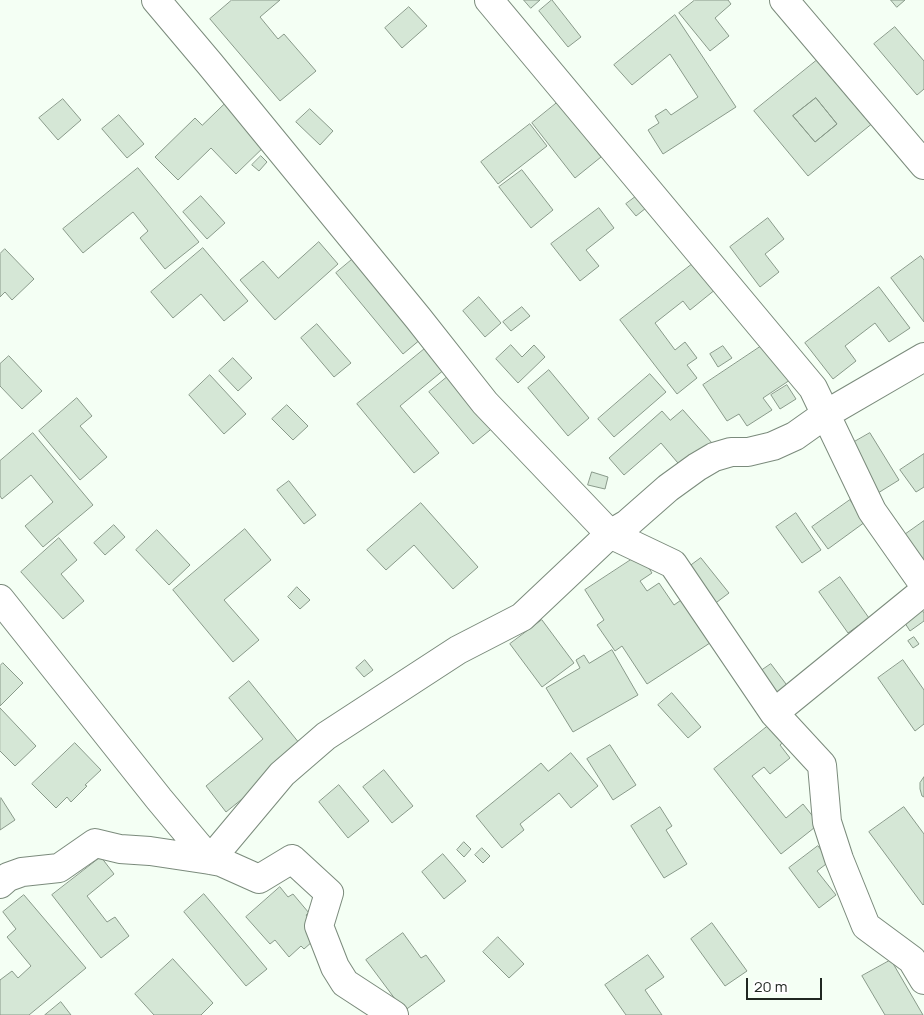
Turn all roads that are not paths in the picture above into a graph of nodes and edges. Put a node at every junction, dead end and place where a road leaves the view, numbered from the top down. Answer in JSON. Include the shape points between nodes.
{"nodes":[{"id":1,"x":156,"y":0,"type":"edge"},
{"id":2,"x":489,"y":0,"type":"edge"},
{"id":3,"x":784,"y":0,"type":"edge"},
{"id":4,"x":924,"y":165,"type":"edge"},
{"id":5,"x":924,"y":357,"type":"edge"},
{"id":6,"x":826,"y":414,"type":"junction"},
{"id":7,"x":610,"y":534,"type":"junction"},
{"id":8,"x":924,"y":585,"type":"edge"},
{"id":9,"x":924,"y":591,"type":"edge"},
{"id":10,"x":0,"y":599,"type":"edge"},
{"id":11,"x":774,"y":713,"type":"junction"},
{"id":12,"x":210,"y":860,"type":"junction"},
{"id":13,"x":0,"y":884,"type":"edge"},
{"id":14,"x":924,"y":980,"type":"edge"},
{"id":15,"x":394,"y":1015,"type":"edge"}],
"edges":[{"from":1,"to":7,"type":"street","via":[[485,404]]},
{"from":2,"to":6,"type":"street","via":[[813,388]]},
{"from":3,"to":4,"type":"street"},
{"from":5,"to":6,"type":"street"},
{"from":6,"to":7,"type":"street","via":[[773,446],[714,457]]},
{"from":6,"to":8,"type":"street","via":[[872,511]]},
{"from":7,"to":11,"type":"street","via":[[673,564]]},
{"from":7,"to":12,"type":"street","via":[[522,617],[458,650],[326,736],[282,774]]},
{"from":9,"to":11,"type":"street"},
{"from":10,"to":12,"type":"street"},
{"from":11,"to":14,"type":"street","via":[[822,765],[827,822],[866,926],[912,960]]},
{"from":12,"to":13,"type":"street","via":[[95,843],[59,868],[22,872]]},
{"from":12,"to":15,"type":"street","via":[[222,862],[259,880],[292,859],[329,893],[319,926],[335,967],[345,982]]}]}
